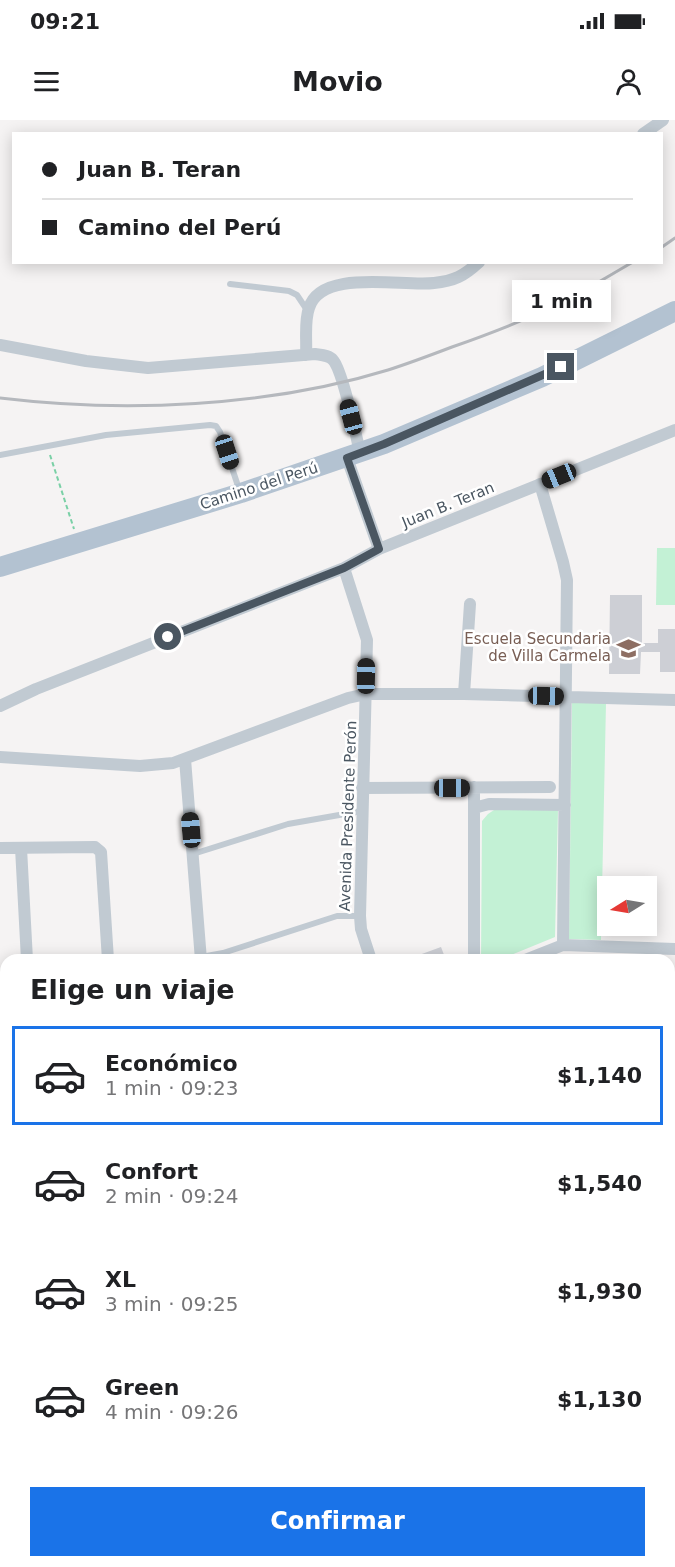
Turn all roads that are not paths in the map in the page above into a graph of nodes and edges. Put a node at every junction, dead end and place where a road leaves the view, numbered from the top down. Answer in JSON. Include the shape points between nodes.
{"nodes":[{"id":1,"x":663,"y":120,"type":"edge"},
{"id":2,"x":645,"y":132,"type":"edge"},
{"id":3,"x":477,"y":264,"type":"edge"},
{"id":4,"x":230,"y":284,"type":"dead end"},
{"id":5,"x":308,"y":310,"type":"junction"},
{"id":6,"x":675,"y":311,"type":"edge"},
{"id":7,"x":0,"y":345,"type":"edge"},
{"id":8,"x":306,"y":355,"type":"junction"},
{"id":9,"x":675,"y":430,"type":"edge"},
{"id":10,"x":0,"y":455,"type":"edge"},
{"id":11,"x":354,"y":455,"type":"junction"},
{"id":12,"x":540,"y":484,"type":"junction"},
{"id":13,"x":240,"y":493,"type":"junction"},
{"id":14,"x":379,"y":549,"type":"junction"},
{"id":15,"x":0,"y":567,"type":"edge"},
{"id":16,"x":344,"y":568,"type":"junction"},
{"id":17,"x":470,"y":604,"type":"dead end"},
{"id":18,"x":366,"y":694,"type":"junction"},
{"id":19,"x":464,"y":694,"type":"junction"},
{"id":20,"x":567,"y":697,"type":"junction"},
{"id":21,"x":675,"y":700,"type":"edge"},
{"id":22,"x":0,"y":706,"type":"edge"},
{"id":23,"x":0,"y":757,"type":"edge"},
{"id":24,"x":185,"y":759,"type":"junction"},
{"id":25,"x":474,"y":787,"type":"junction"},
{"id":26,"x":362,"y":788,"type":"junction"},
{"id":27,"x":550,"y":788,"type":"dead end"},
{"id":28,"x":565,"y":806,"type":"junction"},
{"id":29,"x":474,"y":808,"type":"junction"},
{"id":30,"x":362,"y":811,"type":"junction"},
{"id":31,"x":0,"y":848,"type":"edge"},
{"id":32,"x":21,"y":848,"type":"junction"},
{"id":33,"x":193,"y":854,"type":"junction"},
{"id":34,"x":360,"y":916,"type":"junction"},
{"id":35,"x":563,"y":945,"type":"junction"},
{"id":36,"x":675,"y":949,"type":"edge"},
{"id":37,"x":27,"y":954,"type":"edge"},
{"id":38,"x":108,"y":954,"type":"edge"},
{"id":39,"x":201,"y":954,"type":"edge"},
{"id":40,"x":219,"y":954,"type":"edge"},
{"id":41,"x":369,"y":954,"type":"edge"},
{"id":42,"x":474,"y":954,"type":"edge"},
{"id":43,"x":540,"y":954,"type":"edge"}],
"edges":[{"from":1,"to":2,"type":"street"},
{"from":3,"to":5,"type":"street","via":[[465,275],[432,284],[339,284],[317,297]]},
{"from":4,"to":5,"type":"lane","via":[[289,291]]},
{"from":5,"to":8,"type":"street"},
{"from":6,"to":11,"type":"main road","name":"Camino del Perú","via":[[542,377]]},
{"from":7,"to":8,"type":"street","via":[[148,368]]},
{"from":8,"to":11,"type":"street","via":[[325,355],[333,360],[342,381]]},
{"from":9,"to":12,"type":"street","name":"Juan B. Teran"},
{"from":10,"to":13,"type":"lane","via":[[106,435],[210,425],[220,432]]},
{"from":11,"to":13,"type":"main road","name":"Camino del Perú"},
{"from":11,"to":14,"type":"street"},
{"from":12,"to":14,"type":"street","name":"Juan B. Teran"},
{"from":12,"to":20,"type":"street","via":[[567,580]]},
{"from":13,"to":15,"type":"main road","name":"Camino del Perú"},
{"from":14,"to":16,"type":"street","name":"Juan B. Teran"},
{"from":16,"to":18,"type":"street","name":"Avenida Presidente Perón","via":[[367,640]]},
{"from":16,"to":22,"type":"street","name":"Juan B. Teran"},
{"from":17,"to":19,"type":"street"},
{"from":18,"to":19,"type":"street"},
{"from":18,"to":24,"type":"street"},
{"from":18,"to":26,"type":"street","name":"Avenida Presidente Perón"},
{"from":19,"to":20,"type":"street"},
{"from":20,"to":21,"type":"street"},
{"from":20,"to":28,"type":"street"},
{"from":23,"to":24,"type":"street","via":[[140,765]]},
{"from":24,"to":33,"type":"street"},
{"from":25,"to":26,"type":"street"},
{"from":25,"to":27,"type":"street"},
{"from":25,"to":29,"type":"street"},
{"from":26,"to":30,"type":"street","name":"Avenida Presidente Perón"},
{"from":28,"to":29,"type":"street","via":[[489,804]]},
{"from":28,"to":35,"type":"street"},
{"from":29,"to":42,"type":"street"},
{"from":30,"to":33,"type":"lane","via":[[288,824]]},
{"from":30,"to":34,"type":"street","name":"Avenida Presidente Perón"},
{"from":31,"to":32,"type":"street"},
{"from":32,"to":37,"type":"street"},
{"from":32,"to":38,"type":"street","via":[[99,849]]},
{"from":33,"to":39,"type":"street"},
{"from":34,"to":40,"type":"lane","via":[[337,916]]},
{"from":34,"to":41,"type":"street","name":"Avenida Presidente Perón"},
{"from":35,"to":36,"type":"street"},
{"from":35,"to":43,"type":"street"}]}
